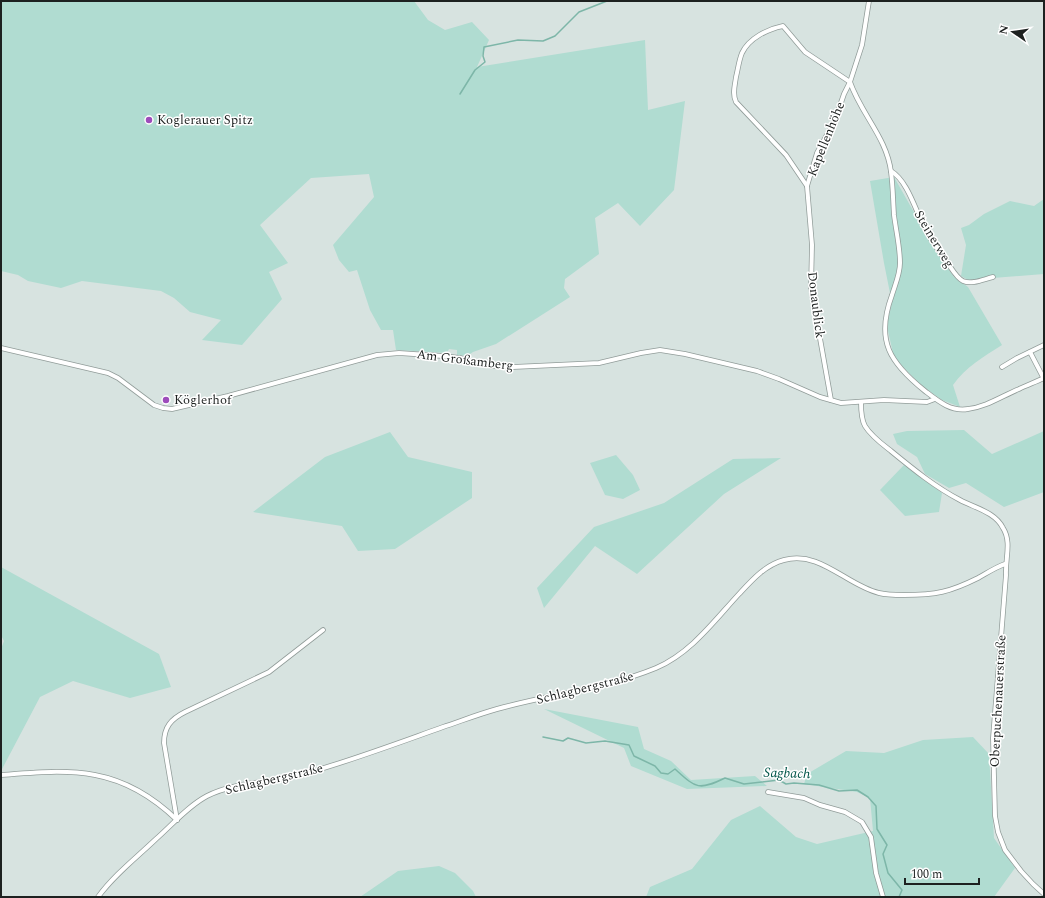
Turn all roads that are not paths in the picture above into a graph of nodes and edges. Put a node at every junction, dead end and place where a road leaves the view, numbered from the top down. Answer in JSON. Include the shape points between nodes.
{"nodes":[{"id":1,"x":869,"y":1,"type":"edge"},
{"id":2,"x":850,"y":82,"type":"junction"},
{"id":3,"x":891,"y":171,"type":"junction"},
{"id":4,"x":806,"y":186,"type":"junction"},
{"id":5,"x":993,"y":277,"type":"dead end"},
{"id":6,"x":1044,"y":345,"type":"edge"},
{"id":7,"x":1,"y":348,"type":"edge"},
{"id":8,"x":1030,"y":352,"type":"junction"},
{"id":9,"x":1002,"y":367,"type":"dead end"},
{"id":10,"x":1044,"y":379,"type":"edge"},
{"id":11,"x":831,"y":400,"type":"junction"},
{"id":12,"x":935,"y":400,"type":"junction"},
{"id":13,"x":861,"y":402,"type":"junction"},
{"id":14,"x":1005,"y":564,"type":"junction"},
{"id":15,"x":323,"y":630,"type":"dead end"},
{"id":16,"x":1,"y":775,"type":"edge"},
{"id":17,"x":768,"y":792,"type":"dead end"},
{"id":18,"x":177,"y":820,"type":"junction"},
{"id":19,"x":1044,"y":894,"type":"edge"},
{"id":20,"x":98,"y":897,"type":"edge"},
{"id":21,"x":883,"y":897,"type":"edge"}],
"edges":[{"from":1,"to":2,"type":"street","via":[[862,45]]},
{"from":2,"to":3,"type":"street","via":[[886,150]]},
{"from":2,"to":4,"type":"street","name":"Kapellenhöhe","via":[[838,114],[817,153]]},
{"from":2,"to":4,"type":"street","name":"Kapellenhöhe","via":[[805,52],[783,26],[754,39],[742,52],[734,99],[786,156]]},
{"from":3,"to":5,"type":"street","name":"Steinerweg","via":[[903,184],[928,234],[957,276],[963,281],[971,282]]},
{"from":3,"to":12,"type":"street","via":[[900,264],[897,284],[887,311],[885,336],[896,363]]},
{"from":4,"to":11,"type":"street","name":"Donaublick","via":[[812,245],[811,288]]},
{"from":6,"to":8,"type":"street"},
{"from":7,"to":11,"type":"street","name":"Am Großamberg","via":[[102,371],[118,378],[158,407],[168,409],[388,353],[452,357],[491,366],[513,367],[599,363],[660,350],[757,371]]},
{"from":8,"to":9,"type":"street"},
{"from":8,"to":10,"type":"street"},
{"from":10,"to":12,"type":"street","via":[[967,410],[948,407]]},
{"from":11,"to":13,"type":"street","name":"Am Großamberg","via":[[841,403]]},
{"from":12,"to":13,"type":"street","name":"Am Großamberg"},
{"from":13,"to":14,"type":"street","via":[[862,420],[866,428],[886,447],[942,490],[997,519],[1007,537]]},
{"from":14,"to":18,"type":"street","name":"Schlagbergstraße","via":[[941,593],[901,595],[872,591],[814,561],[799,558],[782,560],[755,578],[686,650],[658,667],[595,688],[489,712],[307,773],[224,790],[201,800]]},
{"from":14,"to":19,"type":"street","name":"Oberpuchenauerstraße","via":[[993,738],[996,816],[998,832],[1005,850]]},
{"from":15,"to":18,"type":"street","via":[[269,672],[185,712],[168,724],[164,743]]},
{"from":16,"to":18,"type":"street","via":[[61,771],[105,776],[148,797]]},
{"from":17,"to":21,"type":"street","via":[[804,798],[845,812],[862,822],[871,837],[876,873]]},
{"from":18,"to":20,"type":"street","name":"Schlagbergstraße","via":[[107,885]]}]}
